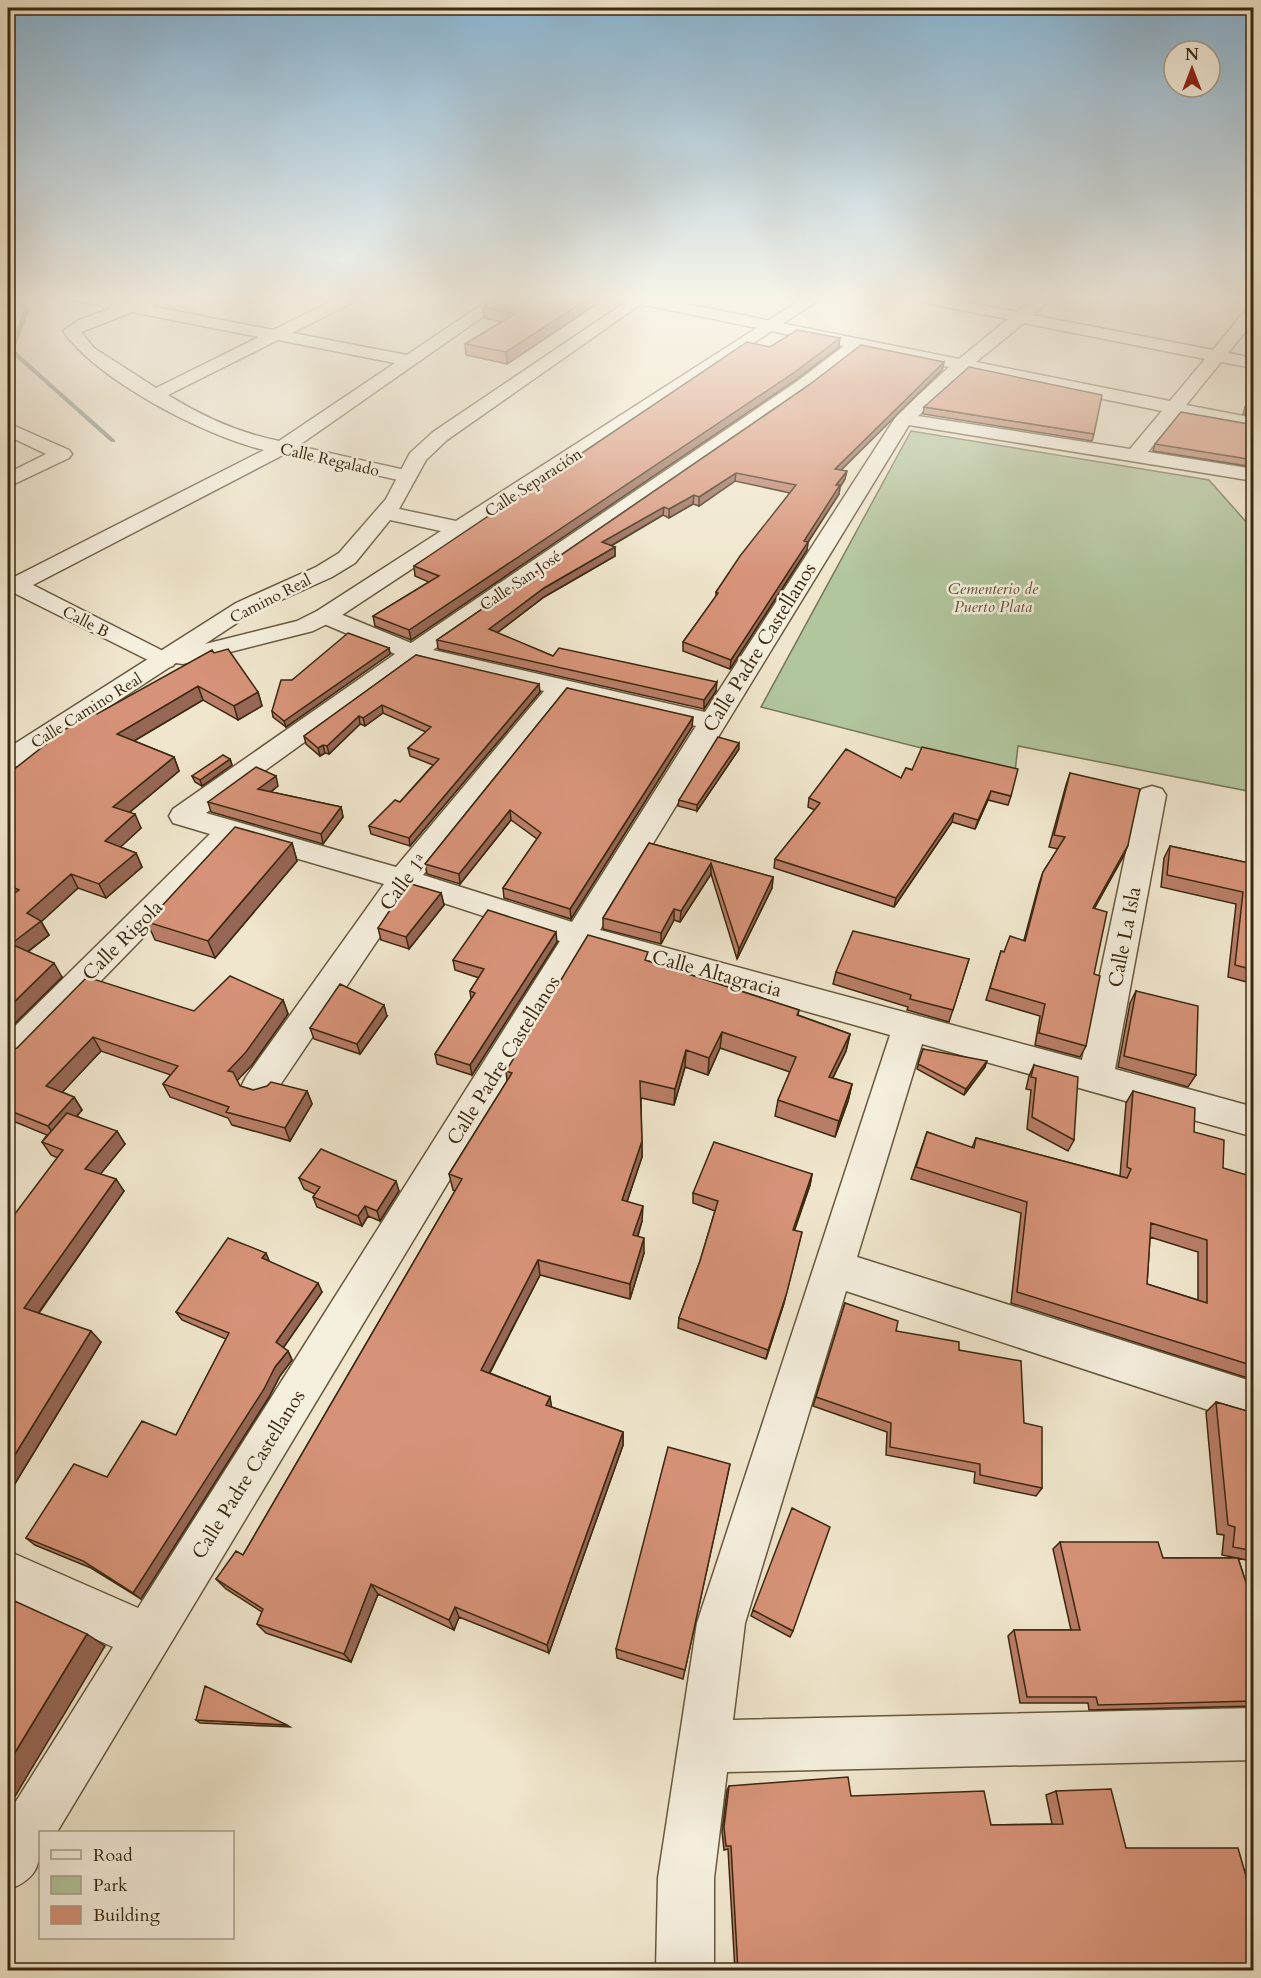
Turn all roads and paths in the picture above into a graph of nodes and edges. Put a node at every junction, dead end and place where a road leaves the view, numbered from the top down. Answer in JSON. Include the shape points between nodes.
{"nodes":[{"id":1,"x":146,"y":389,"type":"edge"},
{"id":2,"x":167,"y":389,"type":"edge"},
{"id":3,"x":369,"y":389,"type":"edge"},
{"id":4,"x":506,"y":389,"type":"edge"},
{"id":5,"x":675,"y":389,"type":"edge"},
{"id":6,"x":797,"y":389,"type":"edge"},
{"id":7,"x":936,"y":389,"type":"edge"},
{"id":8,"x":1085,"y":389,"type":"edge"},
{"id":9,"x":1188,"y":389,"type":"edge"},
{"id":10,"x":155,"y":395,"type":"junction"},
{"id":11,"x":1174,"y":407,"type":"junction"},
{"id":12,"x":904,"y":419,"type":"junction"},
{"id":13,"x":1254,"y":424,"type":"edge"},
{"id":14,"x":8,"y":429,"type":"edge"},
{"id":15,"x":282,"y":448,"type":"junction"},
{"id":16,"x":1135,"y":456,"type":"junction"},
{"id":17,"x":1254,"y":475,"type":"edge"},
{"id":18,"x":407,"y":476,"type":"junction"},
{"id":19,"x":8,"y":481,"type":"edge"},
{"id":20,"x":387,"y":513,"type":"junction"},
{"id":21,"x":461,"y":529,"type":"junction"},
{"id":22,"x":347,"y":558,"type":"junction"},
{"id":23,"x":12,"y":583,"type":"edge"},
{"id":24,"x":378,"y":583,"type":"junction"},
{"id":25,"x":325,"y":616,"type":"junction"},
{"id":26,"x":413,"y":653,"type":"junction"},
{"id":27,"x":164,"y":661,"type":"junction"},
{"id":28,"x":561,"y":687,"type":"junction"},
{"id":29,"x":712,"y":722,"type":"junction"},
{"id":30,"x":8,"y":760,"type":"edge"},
{"id":31,"x":1152,"y":795,"type":"dead end"},
{"id":32,"x":183,"y":816,"type":"joint"},
{"id":33,"x":232,"y":829,"type":"junction"},
{"id":34,"x":403,"y":879,"type":"junction"},
{"id":35,"x":580,"y":936,"type":"junction"},
{"id":36,"x":910,"y":1026,"type":"junction"},
{"id":37,"x":12,"y":1050,"type":"edge"},
{"id":38,"x":1096,"y":1078,"type":"junction"},
{"id":39,"x":259,"y":1088,"type":"edge"},
{"id":40,"x":1254,"y":1122,"type":"edge"},
{"id":41,"x":833,"y":1268,"type":"junction"},
{"id":42,"x":1254,"y":1404,"type":"edge"},
{"id":43,"x":8,"y":1575,"type":"edge"},
{"id":44,"x":147,"y":1637,"type":"junction"},
{"id":45,"x":1254,"y":1734,"type":"edge"},
{"id":46,"x":704,"y":1747,"type":"junction"},
{"id":47,"x":8,"y":1863,"type":"edge"},
{"id":48,"x":685,"y":1971,"type":"edge"}],
"edges":[{"from":1,"to":10,"type":"street","name":"Calle Regalado"},
{"from":2,"to":10,"type":"street"},
{"from":3,"to":15,"type":"street"},
{"from":4,"to":18,"type":"street","name":"Camino Real","via":[[440,436],[417,457]]},
{"from":5,"to":21,"type":"street","name":"Calle Separación"},
{"from":6,"to":26,"type":"street","name":"Calle San José"},
{"from":7,"to":12,"type":"street","name":"Calle Padre Castellanos"},
{"from":8,"to":11,"type":"street"},
{"from":9,"to":11,"type":"street"},
{"from":10,"to":15,"type":"street","name":"Calle Regalado","via":[[185,414],[242,439]]},
{"from":11,"to":13,"type":"street"},
{"from":11,"to":16,"type":"street"},
{"from":12,"to":16,"type":"street"},
{"from":12,"to":29,"type":"street","name":"Calle Padre Castellanos"},
{"from":14,"to":19,"type":"street","via":[[62,454]]},
{"from":15,"to":18,"type":"street","name":"Calle Regalado"},
{"from":15,"to":23,"type":"street"},
{"from":16,"to":17,"type":"street"},
{"from":18,"to":20,"type":"street","name":"Camino Real"},
{"from":20,"to":21,"type":"street"},
{"from":20,"to":22,"type":"street","name":"Camino Real"},
{"from":21,"to":24,"type":"street","name":"Calle Separación"},
{"from":22,"to":24,"type":"street","via":[[373,566]]},
{"from":22,"to":27,"type":"street","name":"Camino Real","via":[[244,608]]},
{"from":23,"to":27,"type":"street","name":"Calle B"},
{"from":24,"to":25,"type":"street","name":"Calle Separación"},
{"from":25,"to":26,"type":"street"},
{"from":25,"to":27,"type":"street","name":"Calle Separación","via":[[305,626]]},
{"from":26,"to":28,"type":"street"},
{"from":26,"to":32,"type":"street","name":"Calle San José"},
{"from":27,"to":30,"type":"street","name":"Calle Camino Real"},
{"from":28,"to":29,"type":"street"},
{"from":28,"to":34,"type":"street","name":"Calle 1ª"},
{"from":29,"to":35,"type":"street","name":"Calle Padre Castellanos"},
{"from":31,"to":38,"type":"street","name":"Calle La Isla"},
{"from":32,"to":33,"type":"street","name":"Calle Altagracia"},
{"from":33,"to":34,"type":"street","name":"Calle Altagracia"},
{"from":33,"to":37,"type":"street","name":"Calle Rigola"},
{"from":34,"to":35,"type":"street","name":"Calle Altagracia"},
{"from":34,"to":39,"type":"street","name":"Calle 1ª"},
{"from":35,"to":36,"type":"street","name":"Calle Altagracia"},
{"from":35,"to":44,"type":"street","name":"Calle Padre Castellanos"},
{"from":36,"to":38,"type":"street","name":"Calle Altagracia"},
{"from":36,"to":41,"type":"street"},
{"from":38,"to":40,"type":"street","name":"Calle Altagracia"},
{"from":41,"to":42,"type":"street"},
{"from":41,"to":46,"type":"street","via":[[721,1623]]},
{"from":43,"to":44,"type":"street"},
{"from":44,"to":47,"type":"street","name":"Calle Padre Castellanos"},
{"from":45,"to":46,"type":"street"},
{"from":46,"to":48,"type":"street","via":[[686,1878]]}]}
